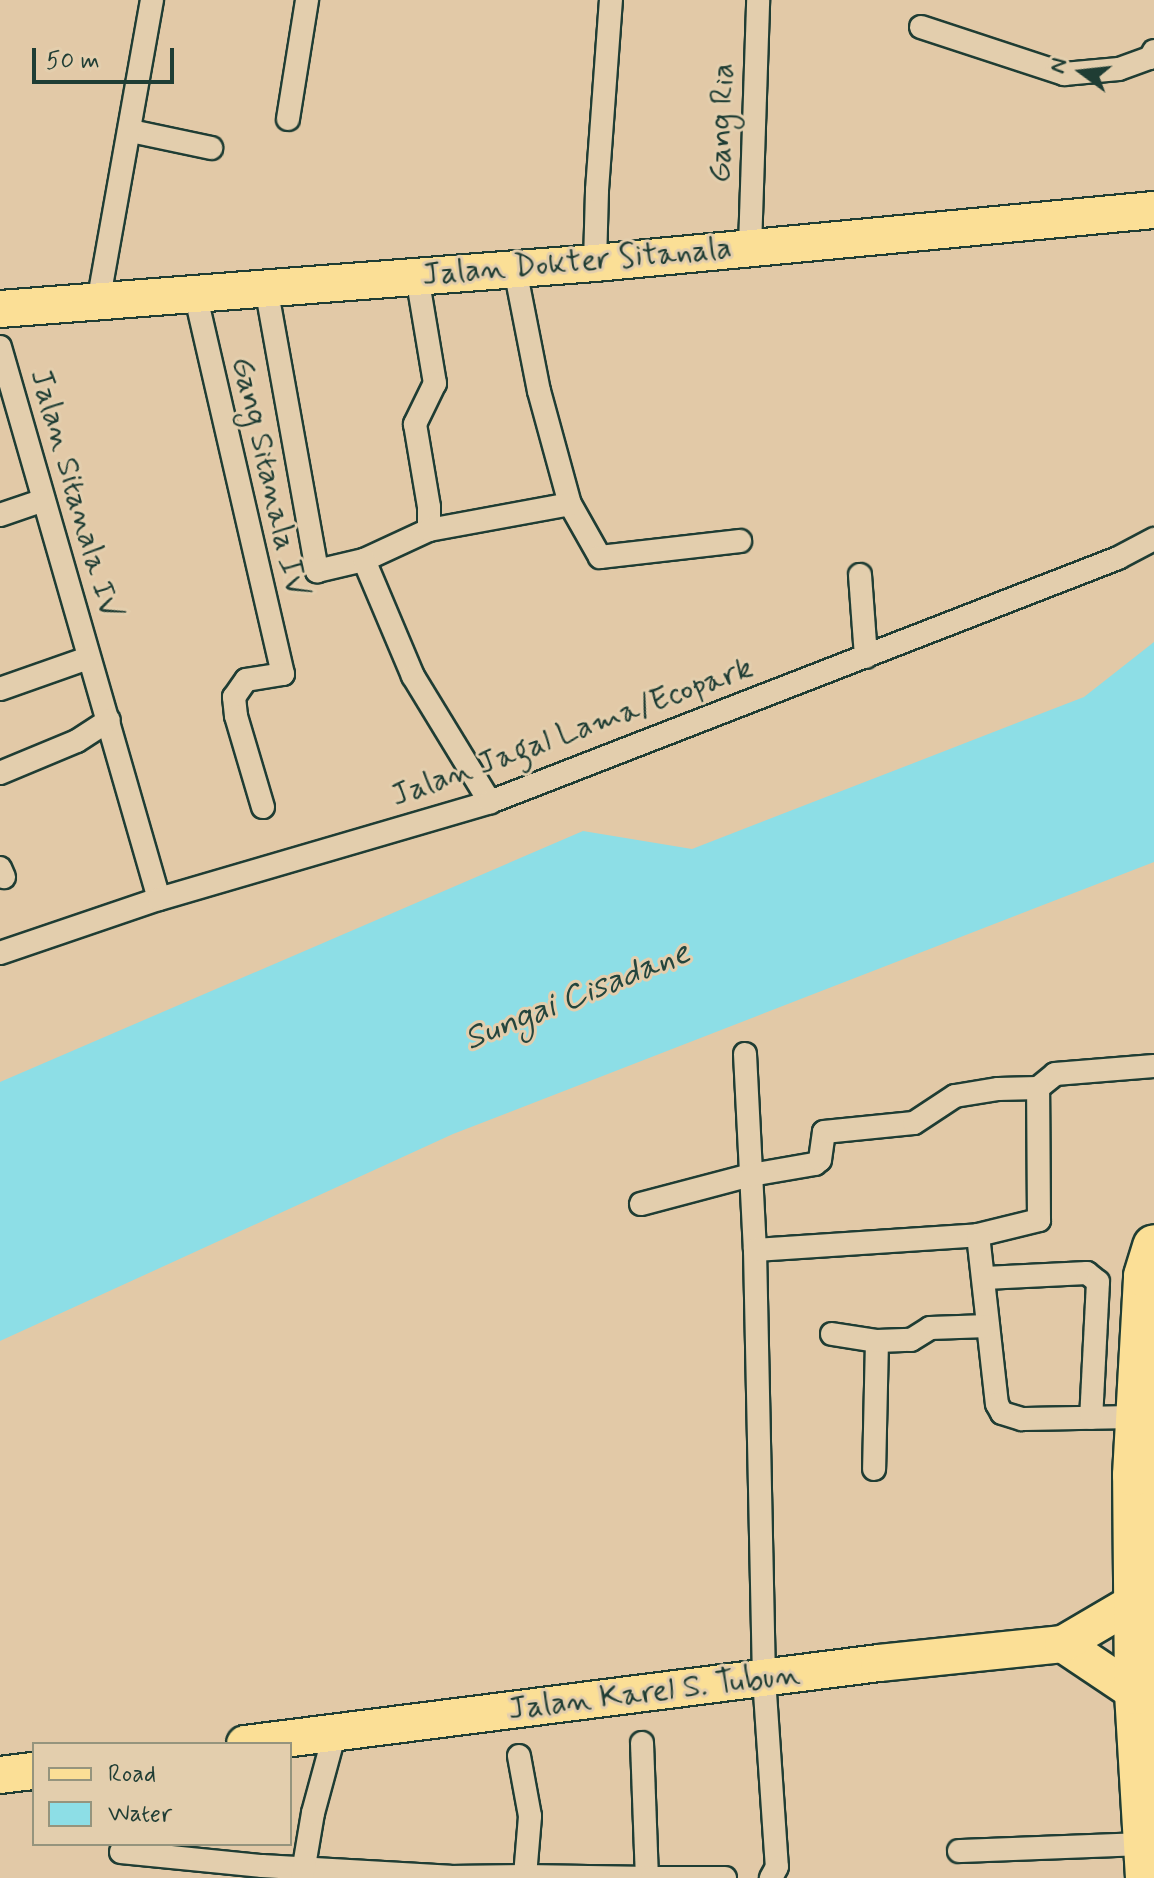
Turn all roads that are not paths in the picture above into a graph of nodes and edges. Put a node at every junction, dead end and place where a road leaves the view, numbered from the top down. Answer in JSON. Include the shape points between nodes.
{"nodes":[{"id":1,"x":152,"y":0,"type":"edge"},
{"id":2,"x":307,"y":0,"type":"edge"},
{"id":3,"x":611,"y":0,"type":"edge"},
{"id":4,"x":758,"y":0,"type":"edge"},
{"id":5,"x":921,"y":27,"type":"dead end"},
{"id":6,"x":1154,"y":51,"type":"edge"},
{"id":7,"x":288,"y":119,"type":"dead end"},
{"id":8,"x":131,"y":131,"type":"junction"},
{"id":9,"x":211,"y":148,"type":"dead end"},
{"id":10,"x":1154,"y":210,"type":"edge"},
{"id":11,"x":750,"y":247,"type":"junction"},
{"id":12,"x":595,"y":263,"type":"junction"},
{"id":13,"x":515,"y":269,"type":"junction"},
{"id":14,"x":417,"y":276,"type":"junction"},
{"id":15,"x":266,"y":287,"type":"junction"},
{"id":16,"x":100,"y":290,"type":"junction"},
{"id":17,"x":195,"y":293,"type":"junction"},
{"id":18,"x":0,"y":309,"type":"edge"},
{"id":19,"x":0,"y":347,"type":"edge"},
{"id":20,"x":44,"y":500,"type":"junction"},
{"id":21,"x":570,"y":504,"type":"junction"},
{"id":22,"x":0,"y":515,"type":"edge"},
{"id":23,"x":429,"y":530,"type":"junction"},
{"id":24,"x":1154,"y":539,"type":"edge"},
{"id":25,"x":740,"y":541,"type":"dead end"},
{"id":26,"x":364,"y":560,"type":"junction"},
{"id":27,"x":860,"y":575,"type":"dead end"},
{"id":28,"x":866,"y":657,"type":"junction"},
{"id":29,"x":88,"y":658,"type":"junction"},
{"id":30,"x":0,"y":689,"type":"edge"},
{"id":31,"x":109,"y":720,"type":"junction"},
{"id":32,"x":0,"y":773,"type":"edge"},
{"id":33,"x":490,"y":802,"type":"junction"},
{"id":34,"x":263,"y":807,"type":"dead end"},
{"id":35,"x":159,"y":899,"type":"junction"},
{"id":36,"x":0,"y":953,"type":"edge"},
{"id":37,"x":745,"y":1054,"type":"dead end"},
{"id":38,"x":1154,"y":1066,"type":"edge"},
{"id":39,"x":1038,"y":1088,"type":"junction"},
{"id":40,"x":751,"y":1175,"type":"junction"},
{"id":41,"x":641,"y":1204,"type":"dead end"},
{"id":42,"x":978,"y":1235,"type":"junction"},
{"id":43,"x":1154,"y":1246,"type":"edge"},
{"id":44,"x":755,"y":1250,"type":"junction"},
{"id":45,"x":985,"y":1278,"type":"junction"},
{"id":46,"x":988,"y":1326,"type":"junction"},
{"id":47,"x":832,"y":1334,"type":"dead end"},
{"id":48,"x":877,"y":1341,"type":"junction"},
{"id":49,"x":1091,"y":1418,"type":"junction"},
{"id":50,"x":1142,"y":1425,"type":"edge"},
{"id":51,"x":874,"y":1469,"type":"dead end"},
{"id":52,"x":1133,"y":1603,"type":"junction"},
{"id":53,"x":1063,"y":1644,"type":"junction"},
{"id":54,"x":764,"y":1678,"type":"junction"},
{"id":55,"x":1136,"y":1693,"type":"junction"},
{"id":56,"x":335,"y":1732,"type":"junction"},
{"id":57,"x":260,"y":1742,"type":"edge"},
{"id":58,"x":642,"y":1743,"type":"dead end"},
{"id":59,"x":519,"y":1756,"type":"dead end"},
{"id":60,"x":32,"y":1771,"type":"edge"},
{"id":61,"x":0,"y":1775,"type":"edge"},
{"id":62,"x":1148,"y":1842,"type":"edge"},
{"id":63,"x":959,"y":1851,"type":"dead end"},
{"id":64,"x":121,"y":1852,"type":"dead end"},
{"id":65,"x":303,"y":1872,"type":"edge"},
{"id":66,"x":525,"y":1876,"type":"edge"},
{"id":67,"x":450,"y":1877,"type":"edge"},
{"id":68,"x":651,"y":1878,"type":"edge"},
{"id":69,"x":725,"y":1878,"type":"edge"},
{"id":70,"x":771,"y":1878,"type":"edge"}],
"edges":[{"from":1,"to":8,"type":"street"},
{"from":2,"to":7,"type":"street"},
{"from":3,"to":12,"type":"street"},
{"from":4,"to":11,"type":"street","name":"Gang Ria"},
{"from":5,"to":6,"type":"street","via":[[1064,74],[1119,69],[1150,58]]},
{"from":8,"to":9,"type":"street"},
{"from":8,"to":16,"type":"street"},
{"from":10,"to":11,"type":"main road","name":"Jalan Dokter Sitanala"},
{"from":11,"to":12,"type":"main road","name":"Jalan Dokter Sitanala"},
{"from":12,"to":13,"type":"main road","name":"Jalan Dokter Sitanala"},
{"from":13,"to":14,"type":"main road","name":"Jalan Dokter Sitanala"},
{"from":13,"to":21,"type":"street","via":[[539,391]]},
{"from":14,"to":15,"type":"main road","name":"Jalan Dokter Sitanala"},
{"from":14,"to":23,"type":"street","via":[[435,383],[415,424]]},
{"from":15,"to":17,"type":"main road","name":"Jalan Dokter Sitanala"},
{"from":15,"to":26,"type":"street","via":[[317,571]]},
{"from":16,"to":17,"type":"main road","name":"Jalan Dokter Sitanala"},
{"from":16,"to":18,"type":"main road","name":"Jalan Dokter Sitanala"},
{"from":17,"to":34,"type":"street","name":"Gang Sitanala IV","via":[[283,674],[246,680],[234,697]]},
{"from":19,"to":20,"type":"street","name":"Jalan Sitanala IV"},
{"from":20,"to":22,"type":"street"},
{"from":20,"to":29,"type":"street","name":"Jalan Sitanala IV"},
{"from":21,"to":23,"type":"street"},
{"from":21,"to":25,"type":"street","via":[[600,557]]},
{"from":23,"to":26,"type":"street"},
{"from":24,"to":28,"type":"street","name":"Jalan Jagal Lama/Ecopark"},
{"from":26,"to":33,"type":"street","via":[[413,676]]},
{"from":27,"to":28,"type":"street"},
{"from":28,"to":33,"type":"street","name":"Jalan Jagal Lama/Ecopark"},
{"from":29,"to":30,"type":"street"},
{"from":29,"to":31,"type":"street","name":"Jalan Sitanala IV"},
{"from":31,"to":32,"type":"street","via":[[77,741]]},
{"from":31,"to":35,"type":"street","name":"Jalan Sitanala IV"},
{"from":33,"to":35,"type":"street","name":"Jalan Jagal Lama/Ecopark"},
{"from":35,"to":36,"type":"street","name":"Jalan Jagal Lama/Ecopark"},
{"from":37,"to":40,"type":"street"},
{"from":38,"to":39,"type":"street","via":[[1055,1074]]},
{"from":39,"to":40,"type":"street","via":[[955,1096],[905,1125],[827,1131],[815,1164]]},
{"from":39,"to":42,"type":"street","via":[[1039,1220]]},
{"from":40,"to":41,"type":"street"},
{"from":40,"to":44,"type":"street"},
{"from":42,"to":44,"type":"street"},
{"from":42,"to":45,"type":"street"},
{"from":43,"to":50,"type":"highway","via":[[1145,1276]]},
{"from":44,"to":54,"type":"street"},
{"from":45,"to":46,"type":"street"},
{"from":45,"to":49,"type":"street","via":[[1087,1273],[1098,1282]]},
{"from":46,"to":48,"type":"street","via":[[930,1328],[911,1340]]},
{"from":46,"to":49,"type":"street","via":[[1002,1413],[1022,1419]]},
{"from":47,"to":48,"type":"street"},
{"from":48,"to":51,"type":"street"},
{"from":49,"to":50,"type":"street"},
{"from":50,"to":52,"type":"highway"},
{"from":52,"to":53,"type":"main road","name":"Jalan Karel S. Tubun"},
{"from":52,"to":55,"type":"highway"},
{"from":53,"to":54,"type":"main road","name":"Jalan Karel S. Tubun"},
{"from":53,"to":55,"type":"main road"},
{"from":54,"to":56,"type":"main road","name":"Jalan Karel S. Tubun"},
{"from":54,"to":70,"type":"street","via":[[777,1867]]},
{"from":55,"to":62,"type":"highway"},
{"from":56,"to":57,"type":"main road","name":"Jalan Karel S. Tubun"},
{"from":56,"to":65,"type":"street"},
{"from":58,"to":68,"type":"street"},
{"from":59,"to":66,"type":"street","via":[[530,1816]]},
{"from":60,"to":61,"type":"main road"},
{"from":62,"to":63,"type":"street"},
{"from":64,"to":65,"type":"street"},
{"from":65,"to":67,"type":"street"},
{"from":66,"to":67,"type":"street"},
{"from":66,"to":68,"type":"street"},
{"from":68,"to":69,"type":"street"}]}
